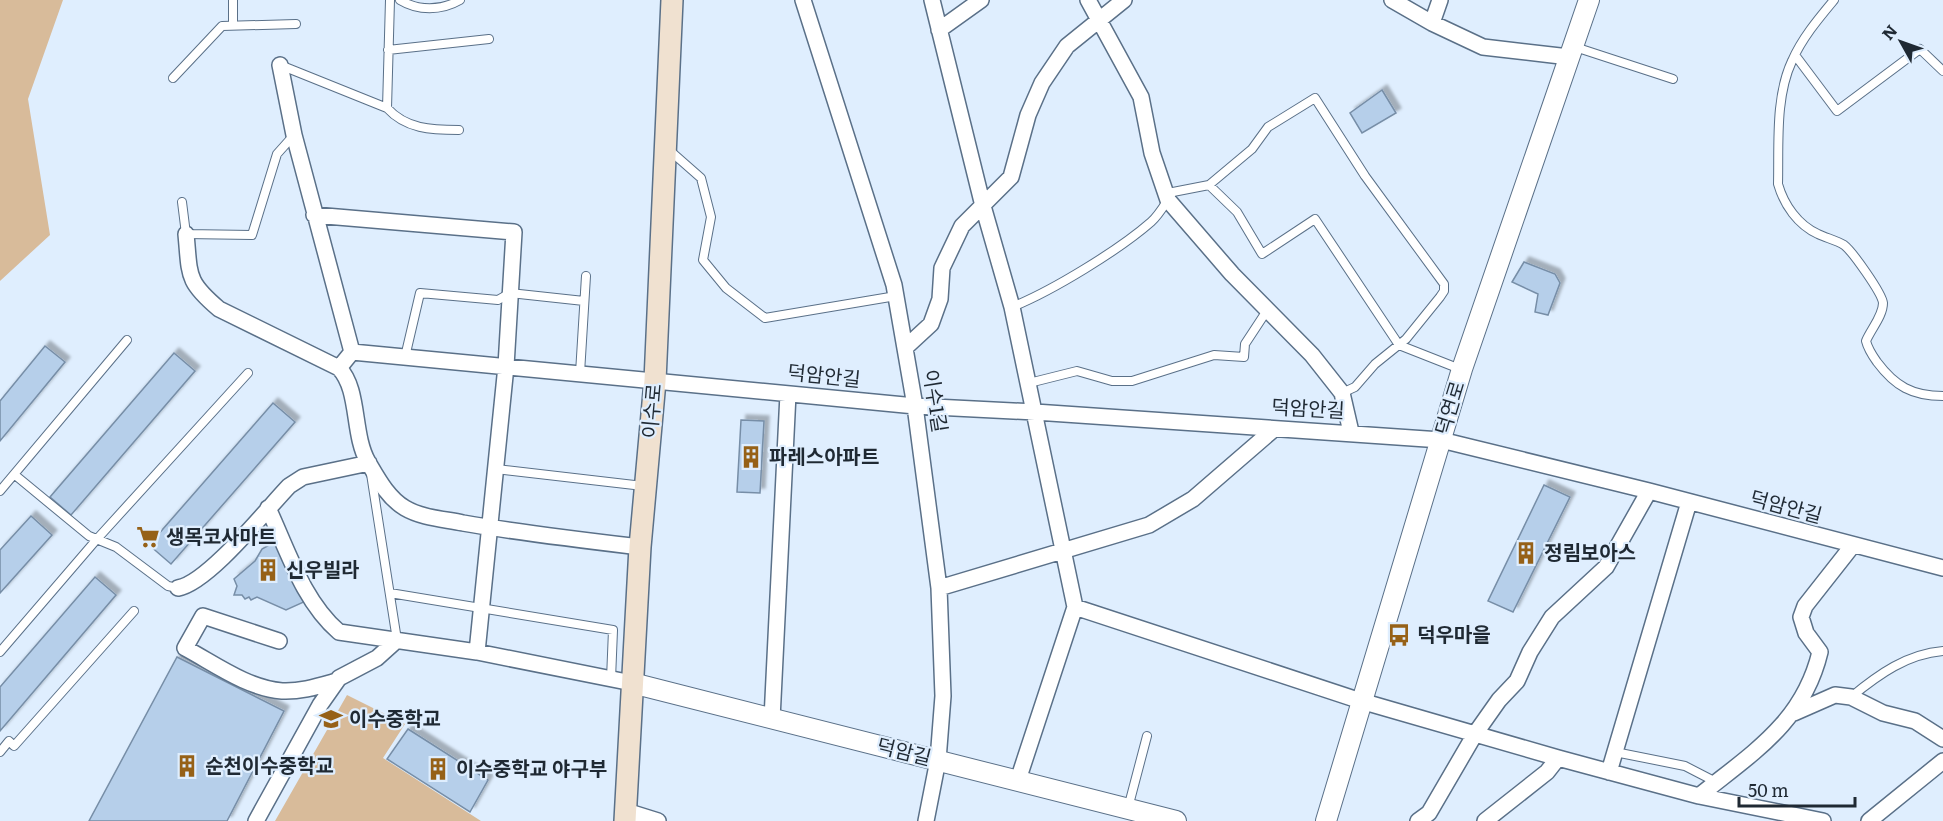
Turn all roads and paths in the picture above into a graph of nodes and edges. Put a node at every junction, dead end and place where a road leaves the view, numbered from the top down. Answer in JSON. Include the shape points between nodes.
{"nodes":[{"id":1,"x":233,"y":0,"type":"edge"},
{"id":2,"x":390,"y":0,"type":"edge"},
{"id":3,"x":400,"y":0,"type":"edge"},
{"id":4,"x":460,"y":0,"type":"edge"},
{"id":5,"x":672,"y":0,"type":"edge"},
{"id":6,"x":803,"y":0,"type":"edge"},
{"id":7,"x":932,"y":0,"type":"edge"},
{"id":8,"x":981,"y":0,"type":"edge"},
{"id":9,"x":1088,"y":0,"type":"edge"},
{"id":10,"x":1124,"y":0,"type":"edge"},
{"id":11,"x":1392,"y":0,"type":"edge"},
{"id":12,"x":1440,"y":0,"type":"edge"},
{"id":13,"x":1589,"y":0,"type":"edge"},
{"id":14,"x":1834,"y":0,"type":"edge"},
{"id":15,"x":1099,"y":21,"type":"junction"},
{"id":16,"x":1432,"y":23,"type":"junction"},
{"id":17,"x":233,"y":24,"type":"junction"},
{"id":18,"x":296,"y":24,"type":"dead end"},
{"id":19,"x":939,"y":30,"type":"junction"},
{"id":20,"x":489,"y":39,"type":"dead end"},
{"id":21,"x":388,"y":50,"type":"junction"},
{"id":22,"x":1571,"y":52,"type":"junction"},
{"id":23,"x":1795,"y":55,"type":"junction"},
{"id":24,"x":280,"y":65,"type":"joint"},
{"id":25,"x":1943,"y":71,"type":"edge"},
{"id":26,"x":173,"y":78,"type":"dead end"},
{"id":27,"x":1673,"y":79,"type":"dead end"},
{"id":28,"x":387,"y":108,"type":"junction"},
{"id":29,"x":459,"y":130,"type":"dead end"},
{"id":30,"x":294,"y":135,"type":"junction"},
{"id":31,"x":664,"y":146,"type":"junction"},
{"id":32,"x":1209,"y":185,"type":"junction"},
{"id":33,"x":1168,"y":200,"type":"junction"},
{"id":34,"x":182,"y":202,"type":"dead end"},
{"id":35,"x":983,"y":206,"type":"junction"},
{"id":36,"x":314,"y":215,"type":"junction"},
{"id":37,"x":186,"y":234,"type":"junction"},
{"id":38,"x":586,"y":276,"type":"dead end"},
{"id":39,"x":510,"y":293,"type":"junction"},
{"id":40,"x":896,"y":296,"type":"junction"},
{"id":41,"x":584,"y":301,"type":"junction"},
{"id":42,"x":1012,"y":307,"type":"junction"},
{"id":43,"x":1268,"y":309,"type":"junction"},
{"id":44,"x":127,"y":339,"type":"dead end"},
{"id":45,"x":1398,"y":345,"type":"junction"},
{"id":46,"x":905,"y":348,"type":"junction"},
{"id":47,"x":352,"y":352,"type":"junction"},
{"id":48,"x":405,"y":357,"type":"junction"},
{"id":49,"x":506,"y":366,"type":"junction"},
{"id":50,"x":339,"y":368,"type":"junction"},
{"id":51,"x":1461,"y":369,"type":"junction"},
{"id":52,"x":248,"y":373,"type":"dead end"},
{"id":53,"x":580,"y":373,"type":"junction"},
{"id":54,"x":655,"y":381,"type":"junction"},
{"id":55,"x":1029,"y":383,"type":"junction"},
{"id":56,"x":1342,"y":393,"type":"junction"},
{"id":57,"x":788,"y":394,"type":"junction"},
{"id":58,"x":1943,"y":396,"type":"edge"},
{"id":59,"x":915,"y":406,"type":"junction"},
{"id":60,"x":1035,"y":412,"type":"junction"},
{"id":61,"x":1274,"y":429,"type":"junction"},
{"id":62,"x":1351,"y":432,"type":"junction"},
{"id":63,"x":1441,"y":440,"type":"junction"},
{"id":64,"x":369,"y":463,"type":"junction"},
{"id":65,"x":496,"y":469,"type":"junction"},
{"id":66,"x":15,"y":475,"type":"junction"},
{"id":67,"x":644,"y":486,"type":"junction"},
{"id":68,"x":0,"y":491,"type":"edge"},
{"id":69,"x":1649,"y":491,"type":"junction"},
{"id":70,"x":1689,"y":502,"type":"junction"},
{"id":71,"x":268,"y":508,"type":"junction"},
{"id":72,"x":491,"y":528,"type":"junction"},
{"id":73,"x":97,"y":539,"type":"junction"},
{"id":74,"x":1853,"y":545,"type":"junction"},
{"id":75,"x":640,"y":547,"type":"junction"},
{"id":76,"x":1065,"y":552,"type":"junction"},
{"id":77,"x":1943,"y":568,"type":"edge"},
{"id":78,"x":178,"y":588,"type":"joint"},
{"id":79,"x":939,"y":588,"type":"junction"},
{"id":80,"x":390,"y":593,"type":"junction"},
{"id":81,"x":1075,"y":607,"type":"junction"},
{"id":82,"x":482,"y":608,"type":"junction"},
{"id":83,"x":134,"y":611,"type":"dead end"},
{"id":84,"x":397,"y":640,"type":"junction"},
{"id":85,"x":279,"y":641,"type":"dead end"},
{"id":86,"x":1943,"y":651,"type":"edge"},
{"id":87,"x":0,"y":652,"type":"edge"},
{"id":88,"x":477,"y":652,"type":"junction"},
{"id":89,"x":337,"y":681,"type":"junction"},
{"id":90,"x":622,"y":681,"type":"junction"},
{"id":91,"x":1851,"y":697,"type":"junction"},
{"id":92,"x":1361,"y":701,"type":"junction"},
{"id":93,"x":1792,"y":714,"type":"junction"},
{"id":94,"x":772,"y":719,"type":"junction"},
{"id":95,"x":1475,"y":734,"type":"junction"},
{"id":96,"x":1147,"y":736,"type":"dead end"},
{"id":97,"x":1943,"y":739,"type":"edge"},
{"id":98,"x":0,"y":752,"type":"edge"},
{"id":99,"x":1615,"y":752,"type":"junction"},
{"id":100,"x":1558,"y":758,"type":"junction"},
{"id":101,"x":938,"y":760,"type":"junction"},
{"id":102,"x":1943,"y":761,"type":"edge"},
{"id":103,"x":1609,"y":772,"type":"junction"},
{"id":104,"x":1018,"y":780,"type":"junction"},
{"id":105,"x":1716,"y":782,"type":"junction"},
{"id":106,"x":1699,"y":796,"type":"junction"},
{"id":107,"x":1129,"y":812,"type":"edge"},
{"id":108,"x":626,"y":816,"type":"edge"},
{"id":109,"x":256,"y":821,"type":"edge"},
{"id":110,"x":657,"y":821,"type":"edge"},
{"id":111,"x":926,"y":821,"type":"edge"},
{"id":112,"x":1176,"y":821,"type":"edge"},
{"id":113,"x":1326,"y":821,"type":"edge"},
{"id":114,"x":1418,"y":821,"type":"edge"},
{"id":115,"x":1485,"y":821,"type":"edge"},
{"id":116,"x":1823,"y":821,"type":"edge"},
{"id":117,"x":1869,"y":821,"type":"edge"}],
"edges":[{"from":1,"to":17,"type":"lane"},
{"from":2,"to":21,"type":"lane"},
{"from":3,"to":4,"type":"lane","via":[[435,9]]},
{"from":5,"to":31,"type":"main road","name":"이수로"},
{"from":6,"to":40,"type":"street","name":"이수1길"},
{"from":7,"to":19,"type":"street"},
{"from":8,"to":19,"type":"street"},
{"from":9,"to":15,"type":"street"},
{"from":10,"to":15,"type":"street"},
{"from":11,"to":16,"type":"street"},
{"from":12,"to":16,"type":"street"},
{"from":13,"to":22,"type":"street","name":"덕연로"},
{"from":14,"to":23,"type":"lane"},
{"from":15,"to":33,"type":"street","via":[[1141,97],[1152,153]]},
{"from":15,"to":35,"type":"street","via":[[1067,46],[1042,82],[1028,115],[1011,177]]},
{"from":16,"to":22,"type":"street","via":[[1483,47]]},
{"from":17,"to":18,"type":"lane"},
{"from":17,"to":26,"type":"lane","via":[[222,26]]},
{"from":19,"to":35,"type":"street"},
{"from":20,"to":21,"type":"lane"},
{"from":21,"to":28,"type":"lane"},
{"from":22,"to":27,"type":"lane"},
{"from":22,"to":51,"type":"street","name":"덕연로"},
{"from":23,"to":25,"type":"lane","via":[[1837,111],[1920,49]]},
{"from":23,"to":58,"type":"lane","via":[[1781,103],[1778,184],[1782,196],[1804,225],[1848,249],[1878,291],[1881,312],[1866,341],[1888,376],[1907,390]]},
{"from":24,"to":28,"type":"lane"},
{"from":24,"to":30,"type":"street"},
{"from":28,"to":29,"type":"lane","via":[[398,120],[429,130]]},
{"from":30,"to":36,"type":"street"},
{"from":30,"to":37,"type":"lane","via":[[277,154],[252,235]]},
{"from":31,"to":40,"type":"lane","via":[[701,178],[711,217],[704,260],[726,288],[765,318]]},
{"from":31,"to":54,"type":"main road","name":"이수로"},
{"from":32,"to":33,"type":"lane","via":[[1173,192]]},
{"from":32,"to":45,"type":"lane","via":[[1237,212],[1262,254],[1315,219]]},
{"from":32,"to":45,"type":"lane","via":[[1252,149],[1268,127],[1315,98],[1365,176],[1444,284],[1440,297]]},
{"from":33,"to":42,"type":"lane","via":[[1153,220],[1132,236],[1032,299]]},
{"from":33,"to":43,"type":"street"},
{"from":34,"to":37,"type":"lane"},
{"from":35,"to":42,"type":"street"},
{"from":35,"to":46,"type":"street","via":[[962,226],[951,245],[942,267],[940,299],[932,324]]},
{"from":36,"to":39,"type":"street","via":[[514,232]]},
{"from":36,"to":47,"type":"street"},
{"from":37,"to":50,"type":"street","via":[[190,276],[205,297],[219,309]]},
{"from":38,"to":41,"type":"lane"},
{"from":39,"to":41,"type":"lane"},
{"from":39,"to":48,"type":"lane","via":[[498,300],[420,292]]},
{"from":39,"to":49,"type":"street"},
{"from":40,"to":46,"type":"street","name":"이수1길"},
{"from":41,"to":53,"type":"lane"},
{"from":42,"to":55,"type":"street"},
{"from":43,"to":55,"type":"lane","via":[[1245,344],[1244,357],[1214,355],[1132,381],[1112,381],[1077,371]]},
{"from":43,"to":56,"type":"street","via":[[1299,339]]},
{"from":44,"to":66,"type":"lane"},
{"from":45,"to":51,"type":"lane"},
{"from":45,"to":56,"type":"lane","via":[[1355,387]]},
{"from":46,"to":59,"type":"street","name":"이수1길"},
{"from":47,"to":48,"type":"street","name":"덕암안길"},
{"from":47,"to":50,"type":"street"},
{"from":48,"to":49,"type":"street","name":"덕암안길"},
{"from":49,"to":53,"type":"street","name":"덕암안길"},
{"from":49,"to":65,"type":"street"},
{"from":50,"to":64,"type":"street","via":[[351,385],[360,439]]},
{"from":51,"to":63,"type":"street","name":"덕연로"},
{"from":52,"to":73,"type":"lane"},
{"from":53,"to":54,"type":"street","name":"덕암안길"},
{"from":54,"to":57,"type":"street","name":"덕암안길"},
{"from":54,"to":67,"type":"main road","name":"이수로"},
{"from":55,"to":60,"type":"street"},
{"from":56,"to":62,"type":"street"},
{"from":57,"to":59,"type":"street","name":"덕암안길"},
{"from":57,"to":94,"type":"street"},
{"from":59,"to":60,"type":"street","name":"덕암안길"},
{"from":59,"to":79,"type":"street","name":"이수1길"},
{"from":60,"to":61,"type":"street","name":"덕암안길"},
{"from":60,"to":76,"type":"street"},
{"from":61,"to":62,"type":"street","name":"덕암안길"},
{"from":61,"to":76,"type":"street","via":[[1193,499],[1149,525]]},
{"from":62,"to":63,"type":"street","name":"덕암안길"},
{"from":63,"to":69,"type":"street","name":"덕암안길"},
{"from":63,"to":92,"type":"street","name":"덕연로"},
{"from":64,"to":71,"type":"street","via":[[303,477]]},
{"from":64,"to":72,"type":"street","via":[[387,492],[407,509]]},
{"from":64,"to":80,"type":"lane"},
{"from":65,"to":67,"type":"lane"},
{"from":65,"to":72,"type":"street"},
{"from":66,"to":68,"type":"lane"},
{"from":66,"to":73,"type":"lane"},
{"from":67,"to":75,"type":"main road","name":"이수로"},
{"from":69,"to":70,"type":"street","name":"덕암안길"},
{"from":69,"to":95,"type":"street","via":[[1606,567],[1552,617],[1517,681],[1498,700]]},
{"from":70,"to":74,"type":"street","name":"덕암안길"},
{"from":70,"to":99,"type":"street"},
{"from":71,"to":78,"type":"street","via":[[206,574],[189,586]]},
{"from":71,"to":84,"type":"street","via":[[304,588],[325,620],[339,632]]},
{"from":72,"to":75,"type":"street"},
{"from":72,"to":82,"type":"street"},
{"from":73,"to":78,"type":"lane","via":[[116,547],[168,586]]},
{"from":73,"to":87,"type":"lane"},
{"from":74,"to":77,"type":"street","name":"덕암안길"},
{"from":74,"to":93,"type":"street","via":[[1800,617],[1820,652],[1804,697]]},
{"from":75,"to":90,"type":"main road","name":"이수로"},
{"from":76,"to":79,"type":"street"},
{"from":76,"to":81,"type":"street"},
{"from":79,"to":101,"type":"street","name":"이수1길","via":[[943,696]]},
{"from":80,"to":82,"type":"lane"},
{"from":80,"to":84,"type":"lane"},
{"from":81,"to":92,"type":"street"},
{"from":81,"to":104,"type":"street"},
{"from":82,"to":88,"type":"street"},
{"from":82,"to":90,"type":"lane","via":[[613,630]]},
{"from":83,"to":98,"type":"lane","via":[[14,746],[9,741]]},
{"from":84,"to":88,"type":"street"},
{"from":84,"to":89,"type":"street","via":[[377,658]]},
{"from":85,"to":89,"type":"street","via":[[203,616],[185,648],[267,688],[303,690]]},
{"from":86,"to":91,"type":"lane","via":[[1924,652],[1882,672]]},
{"from":88,"to":90,"type":"street"},
{"from":89,"to":109,"type":"street"},
{"from":90,"to":94,"type":"street","name":"덕암길"},
{"from":90,"to":108,"type":"main road","name":"이수로"},
{"from":91,"to":93,"type":"street","via":[[1835,695]]},
{"from":91,"to":97,"type":"street","via":[[1882,713],[1915,721]]},
{"from":92,"to":95,"type":"street"},
{"from":92,"to":113,"type":"street","name":"덕연로"},
{"from":93,"to":105,"type":"street","via":[[1781,730]]},
{"from":94,"to":101,"type":"street","name":"덕암길"},
{"from":95,"to":100,"type":"street"},
{"from":95,"to":114,"type":"street","via":[[1429,813]]},
{"from":96,"to":107,"type":"lane"},
{"from":99,"to":103,"type":"street"},
{"from":99,"to":105,"type":"lane","via":[[1684,766]]},
{"from":100,"to":103,"type":"street"},
{"from":100,"to":115,"type":"street","via":[[1547,772]]},
{"from":101,"to":104,"type":"street","name":"덕암길"},
{"from":101,"to":111,"type":"street","name":"이수1길"},
{"from":102,"to":117,"type":"street"},
{"from":103,"to":106,"type":"street"},
{"from":104,"to":107,"type":"street","name":"덕암길"},
{"from":105,"to":106,"type":"street"},
{"from":106,"to":116,"type":"street"},
{"from":107,"to":112,"type":"street","name":"덕암길"},
{"from":108,"to":110,"type":"street"}]}
